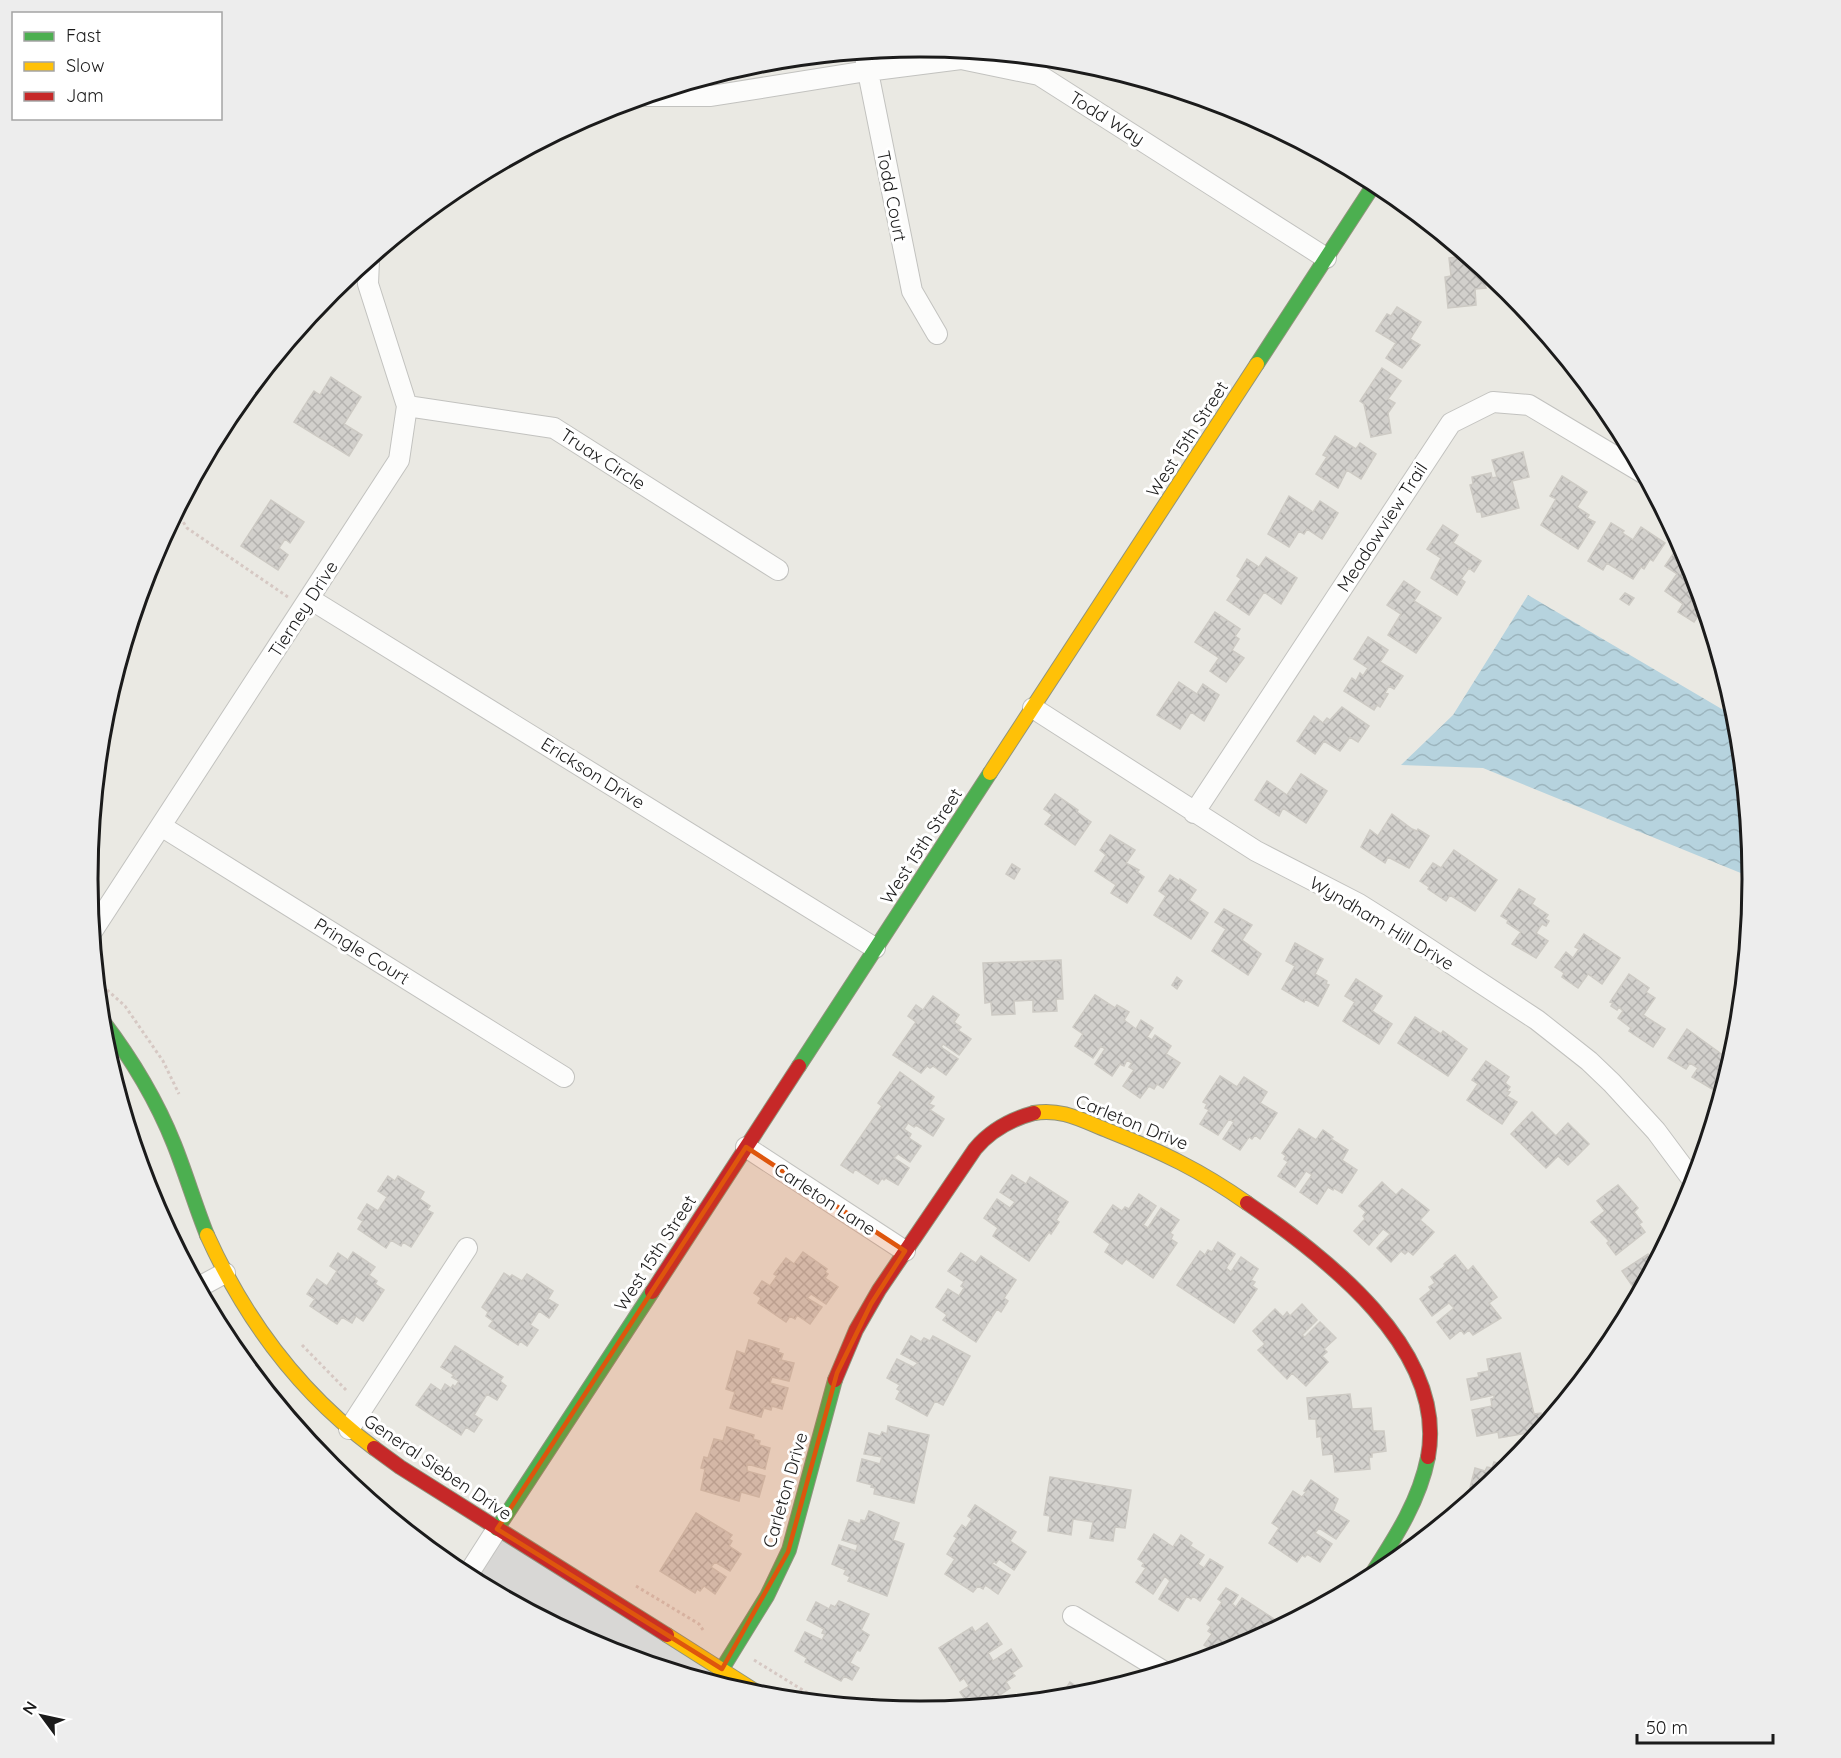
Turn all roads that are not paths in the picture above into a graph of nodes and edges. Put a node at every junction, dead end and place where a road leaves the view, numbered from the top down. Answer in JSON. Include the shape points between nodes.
{"nodes":[{"id":1,"x":866,"y":62,"type":"edge"},
{"id":2,"x":672,"y":96,"type":"edge"},
{"id":3,"x":1370,"y":191,"type":"edge"},
{"id":4,"x":1326,"y":258,"type":"junction"},
{"id":5,"x":369,"y":270,"type":"edge"},
{"id":6,"x":938,"y":334,"type":"dead end"},
{"id":7,"x":407,"y":406,"type":"junction"},
{"id":8,"x":1631,"y":466,"type":"edge"},
{"id":9,"x":778,"y":570,"type":"dead end"},
{"id":10,"x":308,"y":603,"type":"junction"},
{"id":11,"x":1034,"y":708,"type":"junction"},
{"id":12,"x":1194,"y":813,"type":"junction"},
{"id":13,"x":161,"y":826,"type":"junction"},
{"id":14,"x":100,"y":920,"type":"edge"},
{"id":15,"x":875,"y":948,"type":"junction"},
{"id":16,"x":114,"y":1037,"type":"edge"},
{"id":17,"x":564,"y":1077,"type":"dead end"},
{"id":18,"x":746,"y":1147,"type":"junction"},
{"id":19,"x":1688,"y":1173,"type":"edge"},
{"id":20,"x":467,"y":1248,"type":"dead end"},
{"id":21,"x":905,"y":1251,"type":"junction"},
{"id":22,"x":225,"y":1273,"type":"junction"},
{"id":23,"x":205,"y":1284,"type":"edge"},
{"id":24,"x":349,"y":1429,"type":"junction"},
{"id":25,"x":497,"y":1529,"type":"junction"},
{"id":26,"x":1381,"y":1559,"type":"edge"},
{"id":27,"x":472,"y":1567,"type":"edge"},
{"id":28,"x":1072,"y":1616,"type":"dead end"},
{"id":29,"x":1155,"y":1666,"type":"edge"},
{"id":30,"x":722,"y":1668,"type":"junction"},
{"id":31,"x":740,"y":1680,"type":"edge"}],
"edges":[{"from":1,"to":2,"type":"street","name":"Todd Way","via":[[711,96]]},
{"from":1,"to":4,"type":"street","name":"Todd Way","via":[[961,59],[1039,75]]},
{"from":1,"to":6,"type":"street","name":"Todd Court","via":[[912,291]]},
{"from":3,"to":4,"type":"street","name":"West 15th Street"},
{"from":4,"to":11,"type":"street","name":"West 15th Street"},
{"from":5,"to":7,"type":"street","name":"Tierney Drive","via":[[369,284]]},
{"from":7,"to":9,"type":"street","name":"Truax Circle","via":[[554,428]]},
{"from":7,"to":10,"type":"street","name":"Tierney Drive","via":[[399,460]]},
{"from":8,"to":12,"type":"street","name":"Meadowview Trail","via":[[1528,405],[1493,402],[1451,423]]},
{"from":10,"to":13,"type":"street","name":"Tierney Drive"},
{"from":10,"to":15,"type":"street","name":"Erickson Drive"},
{"from":11,"to":12,"type":"street","name":"Wyndham Hill Drive"},
{"from":11,"to":15,"type":"street","name":"West 15th Street"},
{"from":12,"to":19,"type":"street","name":"Wyndham Hill Drive","via":[[1256,851],[1359,904],[1537,1020],[1612,1083]]},
{"from":13,"to":14,"type":"street","name":"Tierney Drive"},
{"from":13,"to":17,"type":"street","name":"Pringle Court"},
{"from":15,"to":18,"type":"street","name":"West 15th Street"},
{"from":16,"to":22,"type":"street","name":"General Sieben Drive","via":[[154,1100]]},
{"from":18,"to":21,"type":"street","name":"Carleton Lane"},
{"from":18,"to":25,"type":"street","name":"West 15th Street"},
{"from":20,"to":24,"type":"street"},
{"from":21,"to":26,"type":"street","name":"Carleton Drive","via":[[980,1143],[1020,1116],[1057,1111],[1174,1157],[1216,1181],[1294,1235],[1338,1272],[1373,1309],[1419,1377],[1430,1433],[1427,1471],[1414,1506]]},
{"from":21,"to":30,"type":"street","name":"Carleton Drive","via":[[865,1314],[837,1373],[788,1552]]},
{"from":22,"to":23,"type":"street"},
{"from":22,"to":24,"type":"street","name":"General Sieben Drive","via":[[276,1355]]},
{"from":24,"to":25,"type":"street","name":"General Sieben Drive"},
{"from":25,"to":27,"type":"street"},
{"from":25,"to":30,"type":"street","name":"General Sieben Drive"},
{"from":28,"to":29,"type":"street"},
{"from":30,"to":31,"type":"street","name":"General Sieben Drive"}]}
